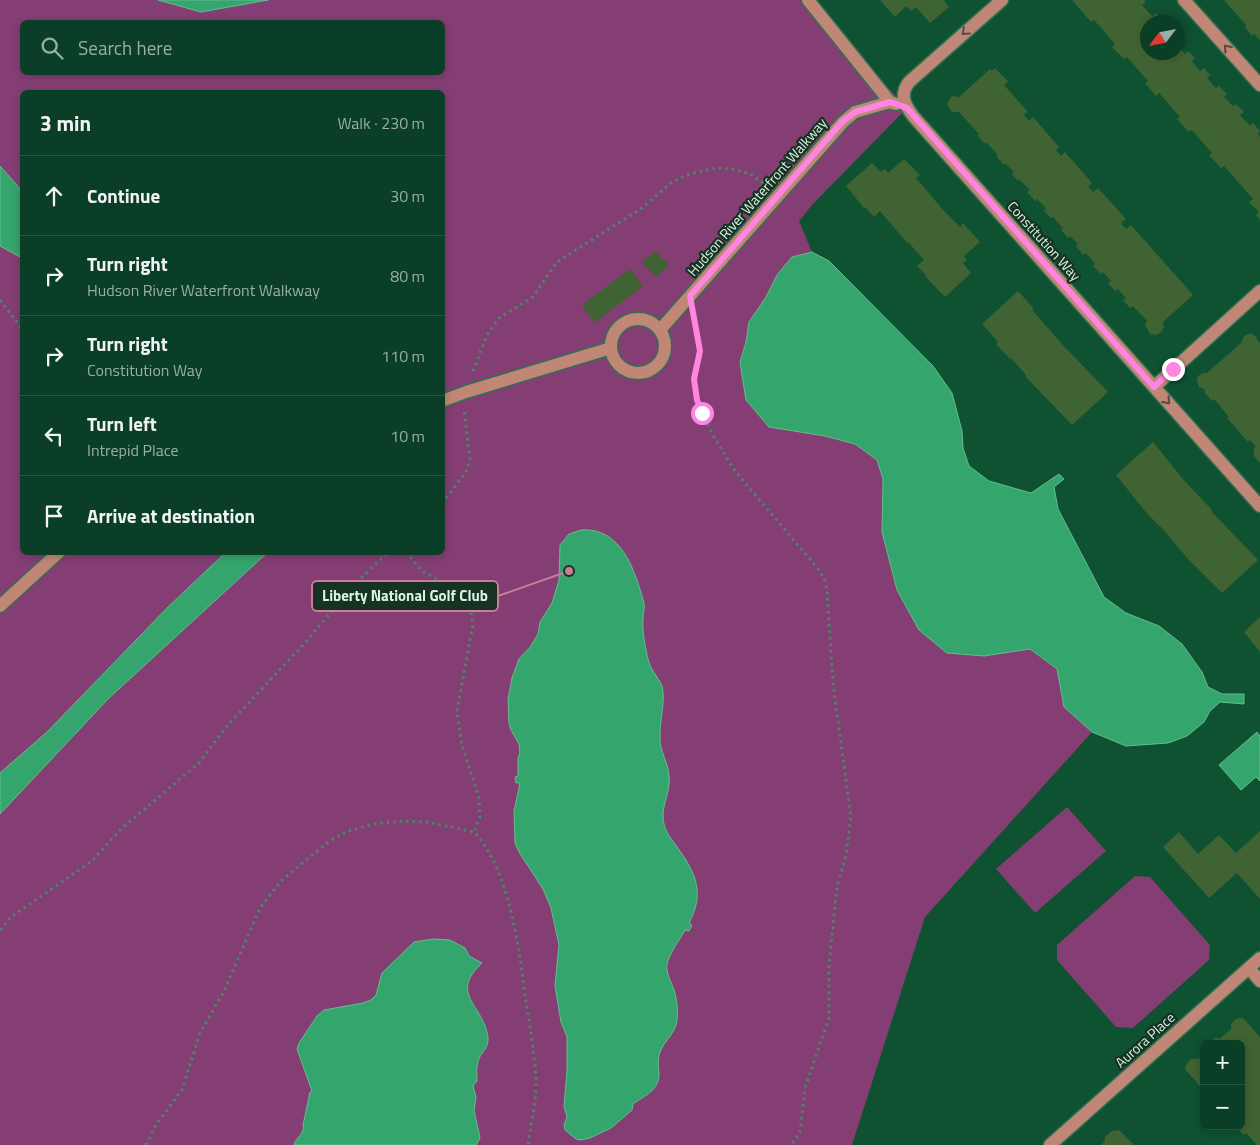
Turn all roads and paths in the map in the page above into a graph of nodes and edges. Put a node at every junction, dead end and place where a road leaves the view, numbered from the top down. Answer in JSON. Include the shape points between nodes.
{"nodes":[{"id":1,"x":808,"y":0,"type":"edge"},
{"id":2,"x":1002,"y":0,"type":"edge"},
{"id":3,"x":1184,"y":0,"type":"edge"},
{"id":4,"x":1260,"y":84,"type":"edge"},
{"id":5,"x":890,"y":102,"type":"junction"},
{"id":6,"x":907,"y":108,"type":"junction"},
{"id":7,"x":780,"y":193,"type":"junction"},
{"id":8,"x":1260,"y":291,"type":"edge"},
{"id":9,"x":690,"y":296,"type":"junction"},
{"id":10,"x":0,"y":300,"type":"edge"},
{"id":11,"x":20,"y":326,"type":"edge"},
{"id":12,"x":660,"y":330,"type":"junction"},
{"id":13,"x":611,"y":348,"type":"junction"},
{"id":14,"x":1154,"y":387,"type":"junction"},
{"id":15,"x":466,"y":392,"type":"junction"},
{"id":16,"x":445,"y":400,"type":"edge"},
{"id":17,"x":445,"y":499,"type":"edge"},
{"id":18,"x":1260,"y":506,"type":"edge"},
{"id":19,"x":56,"y":555,"type":"edge"},
{"id":20,"x":385,"y":555,"type":"edge"},
{"id":21,"x":409,"y":555,"type":"edge"},
{"id":22,"x":0,"y":606,"type":"edge"},
{"id":23,"x":474,"y":832,"type":"junction"},
{"id":24,"x":0,"y":930,"type":"edge"},
{"id":25,"x":1260,"y":958,"type":"edge"},
{"id":26,"x":1249,"y":968,"type":"junction"},
{"id":27,"x":1260,"y":981,"type":"edge"},
{"id":28,"x":146,"y":1145,"type":"edge"},
{"id":29,"x":528,"y":1145,"type":"edge"},
{"id":30,"x":791,"y":1145,"type":"edge"},
{"id":31,"x":1050,"y":1145,"type":"edge"}],
"edges":[{"from":1,"to":5,"type":"street"},
{"from":2,"to":6,"type":"street","one_way":true,"via":[[909,82],[903,97]]},
{"from":4,"to":3,"type":"street","one_way":true},
{"from":5,"to":6,"type":"street"},
{"from":5,"to":7,"type":"street","name":"Hudson River Waterfront Walkway","via":[[855,112],[842,122]]},
{"from":6,"to":14,"type":"street","name":"Constitution Way"},
{"from":7,"to":9,"type":"street","name":"Hudson River Waterfront Walkway"},
{"from":7,"to":15,"type":"path","via":[[750,174],[733,169],[701,170],[672,182],[642,208],[557,262],[533,297],[499,318],[487,335]]},
{"from":8,"to":14,"type":"street"},
{"from":9,"to":12,"type":"street","name":"Hudson River Waterfront Walkway"},
{"from":9,"to":30,"type":"path","via":[[700,351],[694,379],[702,413],[735,471],[820,570],[827,589],[833,684],[851,831],[838,887],[829,965],[829,1018],[805,1088],[800,1132]]},
{"from":10,"to":11,"type":"path"},
{"from":12,"to":13,"type":"street","via":[[646,320],[628,320],[615,331]]},
{"from":12,"to":13,"type":"street","via":[[666,347],[659,364],[652,370],[634,373],[625,370],[618,365]]},
{"from":13,"to":15,"type":"street"},
{"from":14,"to":18,"type":"street","name":"Constitution Way","one_way":true},
{"from":15,"to":16,"type":"street"},
{"from":15,"to":17,"type":"path","via":[[463,415],[470,459],[466,472]]},
{"from":19,"to":22,"type":"street"},
{"from":20,"to":24,"type":"path","via":[[355,584],[198,763],[121,829],[92,860],[11,917]]},
{"from":21,"to":23,"type":"path","via":[[422,571],[463,598],[471,611],[473,624],[457,711],[462,745],[479,798],[480,817]]},
{"from":23,"to":28,"type":"path","via":[[428,822],[373,824],[348,831],[328,842],[281,881],[260,908],[224,991],[200,1033],[182,1090]]},
{"from":23,"to":29,"type":"path","via":[[495,865],[511,915],[521,969],[536,1078]]},
{"from":25,"to":26,"type":"street","name":"Aurora Place"},
{"from":26,"to":27,"type":"street"},
{"from":26,"to":31,"type":"street","name":"Aurora Place"}]}
